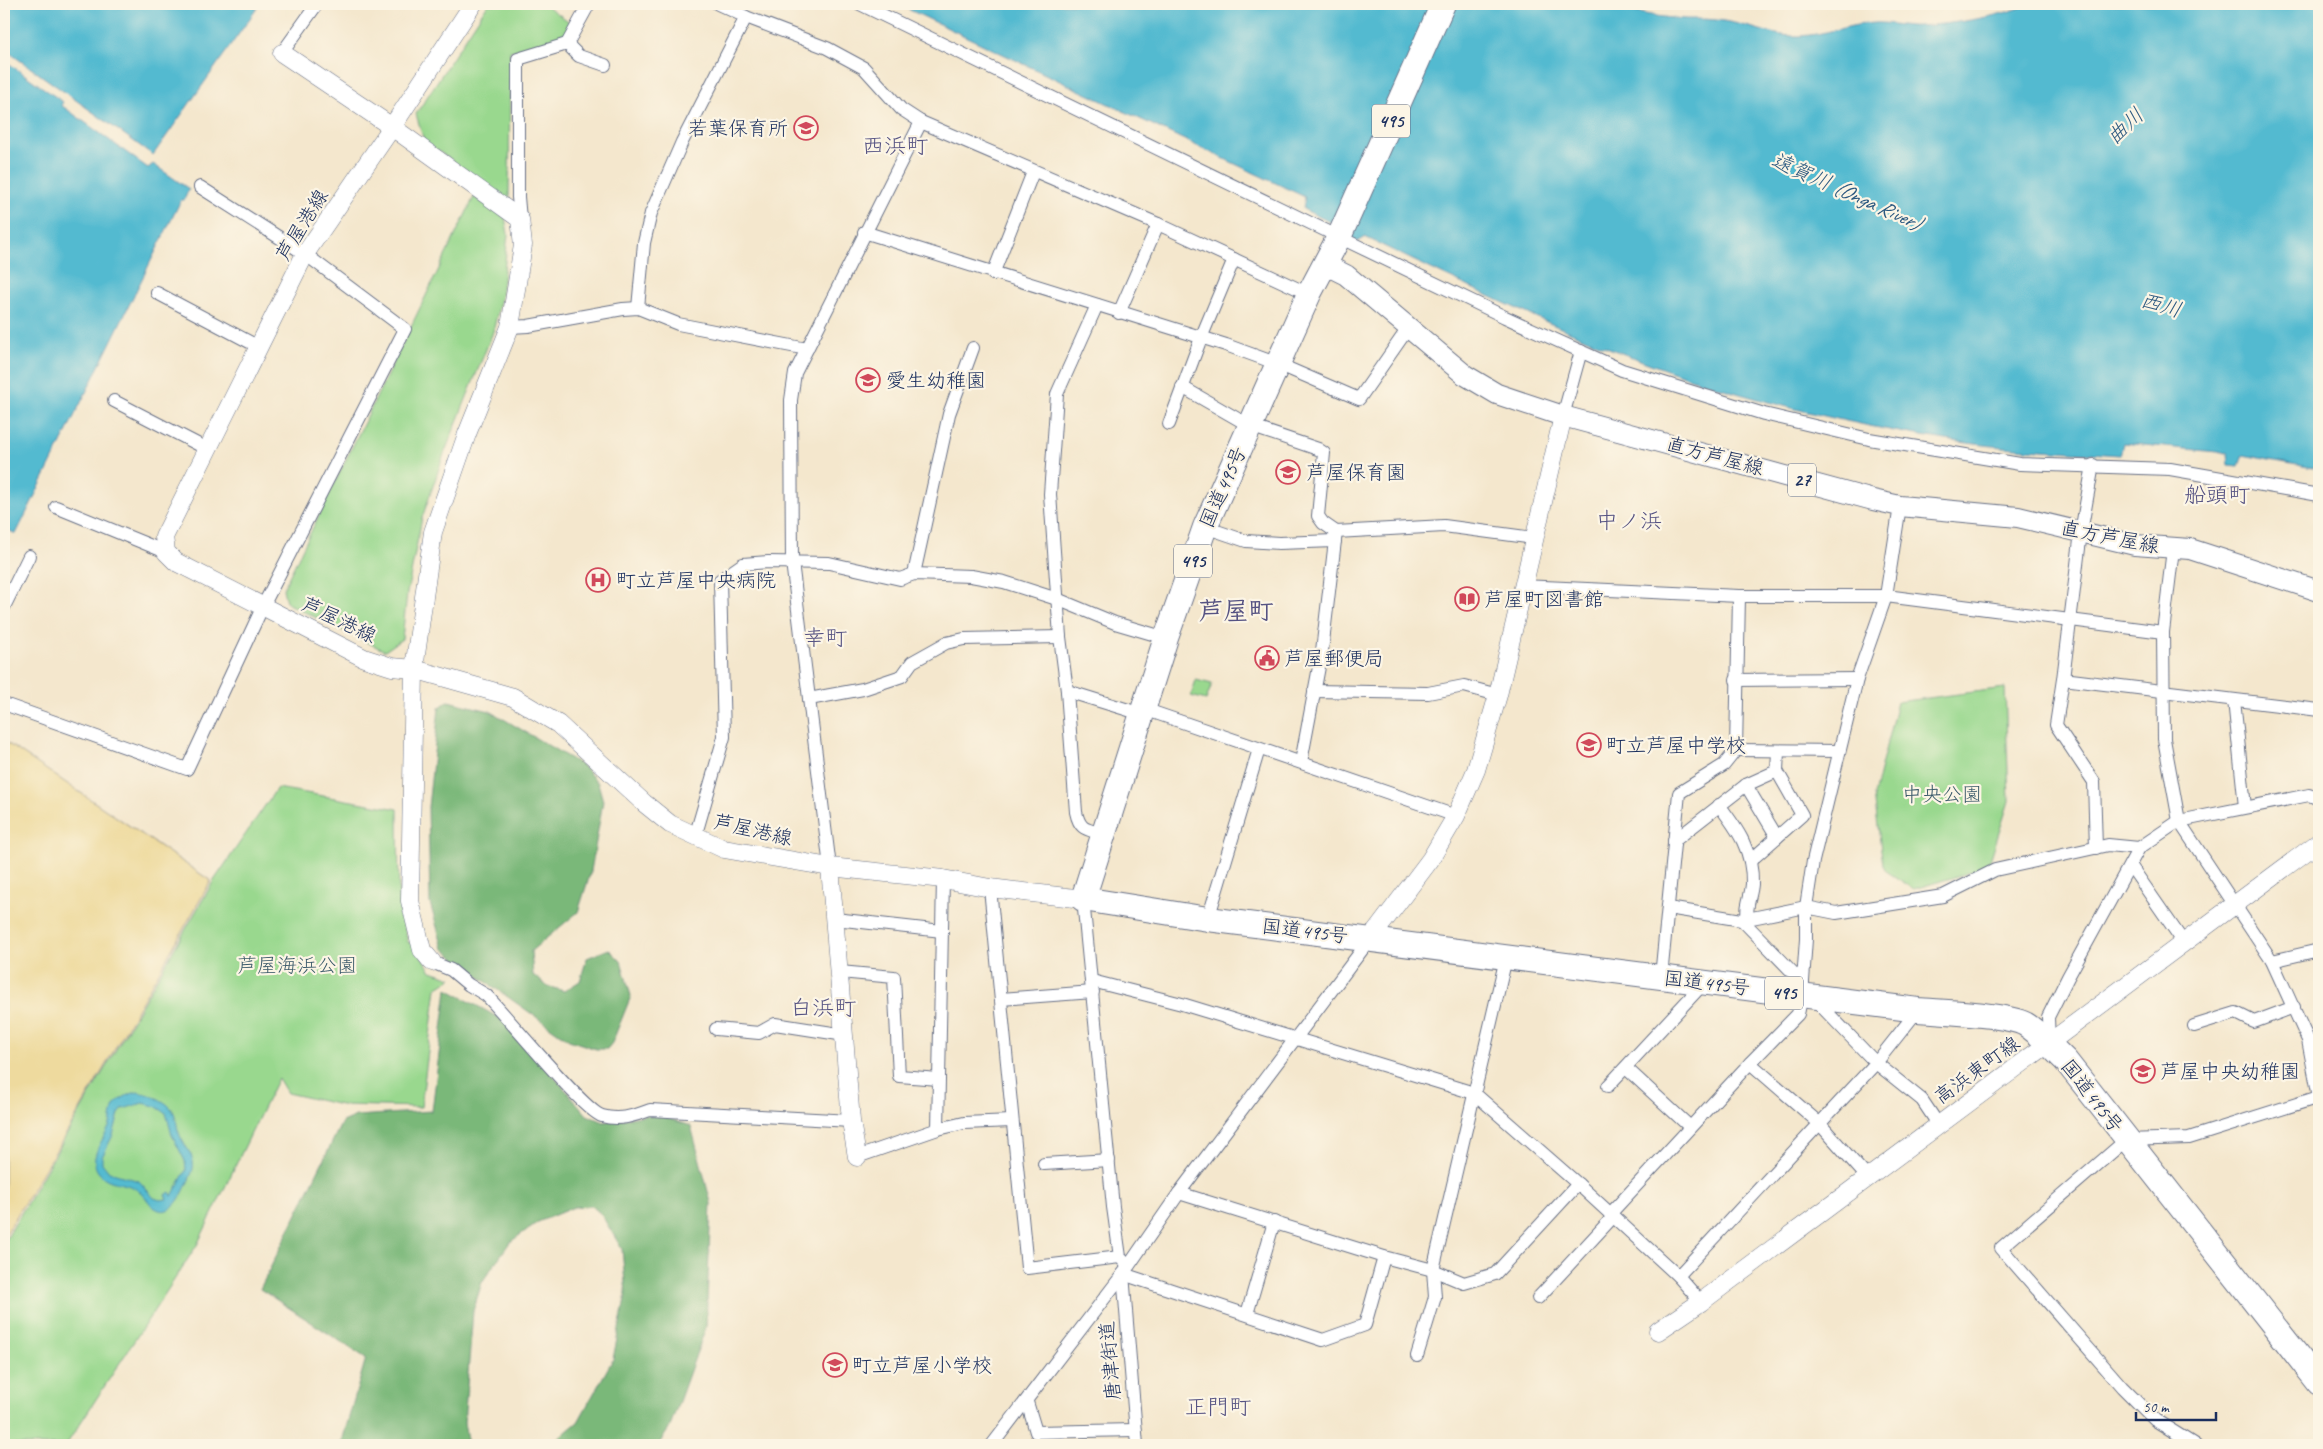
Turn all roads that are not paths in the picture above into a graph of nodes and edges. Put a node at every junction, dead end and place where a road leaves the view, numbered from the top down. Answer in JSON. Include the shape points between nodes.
{"nodes":[{"id":1,"x":317,"y":4,"type":"edge"},
{"id":2,"x":473,"y":4,"type":"edge"},
{"id":3,"x":589,"y":4,"type":"edge"},
{"id":4,"x":718,"y":4,"type":"edge"},
{"id":5,"x":860,"y":4,"type":"edge"},
{"id":6,"x":1443,"y":4,"type":"edge"},
{"id":7,"x":746,"y":17,"type":"junction"},
{"id":8,"x":567,"y":44,"type":"junction"},
{"id":9,"x":282,"y":53,"type":"joint"},
{"id":10,"x":605,"y":65,"type":"dead end"},
{"id":11,"x":921,"y":122,"type":"junction"},
{"id":12,"x":392,"y":127,"type":"junction"},
{"id":13,"x":1033,"y":172,"type":"junction"},
{"id":14,"x":200,"y":187,"type":"dead end"},
{"id":15,"x":520,"y":219,"type":"junction"},
{"id":16,"x":1158,"y":224,"type":"junction"},
{"id":17,"x":864,"y":232,"type":"junction"},
{"id":18,"x":1340,"y":237,"type":"junction"},
{"id":19,"x":304,"y":254,"type":"junction"},
{"id":20,"x":1234,"y":259,"type":"junction"},
{"id":21,"x":1326,"y":265,"type":"junction"},
{"id":22,"x":993,"y":274,"type":"junction"},
{"id":23,"x":157,"y":294,"type":"dead end"},
{"id":24,"x":1309,"y":294,"type":"junction"},
{"id":25,"x":1096,"y":305,"type":"junction"},
{"id":26,"x":638,"y":308,"type":"junction"},
{"id":27,"x":1119,"y":313,"type":"junction"},
{"id":28,"x":510,"y":327,"type":"junction"},
{"id":29,"x":1409,"y":327,"type":"junction"},
{"id":30,"x":1201,"y":338,"type":"junction"},
{"id":31,"x":259,"y":348,"type":"junction"},
{"id":32,"x":973,"y":348,"type":"dead end"},
{"id":33,"x":807,"y":349,"type":"junction"},
{"id":34,"x":1581,"y":351,"type":"junction"},
{"id":35,"x":1278,"y":364,"type":"junction"},
{"id":36,"x":1182,"y":387,"type":"junction"},
{"id":37,"x":114,"y":401,"type":"dead end"},
{"id":38,"x":1563,"y":416,"type":"junction"},
{"id":39,"x":1169,"y":424,"type":"dead end"},
{"id":40,"x":1250,"y":426,"type":"junction"},
{"id":41,"x":207,"y":449,"type":"junction"},
{"id":42,"x":2093,"y":465,"type":"junction"},
{"id":43,"x":2319,"y":495,"type":"edge"},
{"id":44,"x":1900,"y":506,"type":"junction"},
{"id":45,"x":56,"y":507,"type":"dead end"},
{"id":46,"x":1205,"y":527,"type":"junction"},
{"id":47,"x":2081,"y":532,"type":"junction"},
{"id":48,"x":1336,"y":536,"type":"junction"},
{"id":49,"x":1534,"y":538,"type":"junction"},
{"id":50,"x":2173,"y":549,"type":"junction"},
{"id":51,"x":166,"y":552,"type":"junction"},
{"id":52,"x":29,"y":556,"type":"dead end"},
{"id":53,"x":792,"y":562,"type":"junction"},
{"id":54,"x":914,"y":574,"type":"junction"},
{"id":55,"x":1522,"y":586,"type":"junction"},
{"id":56,"x":2319,"y":591,"type":"edge"},
{"id":57,"x":1739,"y":596,"type":"junction"},
{"id":58,"x":1886,"y":596,"type":"junction"},
{"id":59,"x":1057,"y":599,"type":"junction"},
{"id":60,"x":263,"y":606,"type":"junction"},
{"id":61,"x":4,"y":607,"type":"edge"},
{"id":62,"x":2069,"y":620,"type":"junction"},
{"id":63,"x":2163,"y":632,"type":"junction"},
{"id":64,"x":1060,"y":637,"type":"junction"},
{"id":65,"x":1166,"y":638,"type":"junction"},
{"id":66,"x":414,"y":669,"type":"junction"},
{"id":67,"x":2063,"y":678,"type":"junction"},
{"id":68,"x":1857,"y":679,"type":"junction"},
{"id":69,"x":1736,"y":680,"type":"junction"},
{"id":70,"x":1066,"y":691,"type":"junction"},
{"id":71,"x":1314,"y":692,"type":"junction"},
{"id":72,"x":2164,"y":692,"type":"junction"},
{"id":73,"x":1498,"y":695,"type":"junction"},
{"id":74,"x":809,"y":699,"type":"junction"},
{"id":75,"x":2234,"y":700,"type":"junction"},
{"id":76,"x":4,"y":704,"type":"edge"},
{"id":77,"x":1144,"y":709,"type":"junction"},
{"id":78,"x":2319,"y":710,"type":"edge"},
{"id":79,"x":1259,"y":749,"type":"junction"},
{"id":80,"x":1736,"y":750,"type":"junction"},
{"id":81,"x":1778,"y":751,"type":"junction"},
{"id":82,"x":1839,"y":751,"type":"junction"},
{"id":83,"x":1301,"y":762,"type":"junction"},
{"id":84,"x":1777,"y":771,"type":"junction"},
{"id":85,"x":1746,"y":786,"type":"junction"},
{"id":86,"x":2319,"y":799,"type":"edge"},
{"id":87,"x":1719,"y":805,"type":"junction"},
{"id":88,"x":2245,"y":807,"type":"junction"},
{"id":89,"x":1456,"y":816,"type":"junction"},
{"id":90,"x":2179,"y":821,"type":"junction"},
{"id":91,"x":1103,"y":834,"type":"junction"},
{"id":92,"x":695,"y":837,"type":"junction"},
{"id":93,"x":1777,"y":837,"type":"junction"},
{"id":94,"x":1674,"y":841,"type":"junction"},
{"id":95,"x":2319,"y":842,"type":"edge"},
{"id":96,"x":2096,"y":848,"type":"junction"},
{"id":97,"x":2138,"y":848,"type":"junction"},
{"id":98,"x":1750,"y":861,"type":"junction"},
{"id":99,"x":2130,"y":864,"type":"junction"},
{"id":100,"x":830,"y":867,"type":"junction"},
{"id":101,"x":943,"y":879,"type":"junction"},
{"id":102,"x":990,"y":888,"type":"junction"},
{"id":103,"x":1083,"y":899,"type":"junction"},
{"id":104,"x":2236,"y":904,"type":"junction"},
{"id":105,"x":1806,"y":907,"type":"junction"},
{"id":106,"x":1668,"y":908,"type":"junction"},
{"id":107,"x":835,"y":919,"type":"junction"},
{"id":108,"x":1208,"y":919,"type":"junction"},
{"id":109,"x":1745,"y":920,"type":"junction"},
{"id":110,"x":942,"y":931,"type":"junction"},
{"id":111,"x":1371,"y":938,"type":"junction"},
{"id":112,"x":2184,"y":943,"type":"junction"},
{"id":113,"x":2319,"y":950,"type":"edge"},
{"id":114,"x":1506,"y":958,"type":"junction"},
{"id":115,"x":2272,"y":961,"type":"junction"},
{"id":116,"x":432,"y":962,"type":"joint"},
{"id":117,"x":840,"y":972,"type":"junction"},
{"id":118,"x":1661,"y":977,"type":"junction"},
{"id":119,"x":1704,"y":982,"type":"junction"},
{"id":120,"x":1092,"y":986,"type":"junction"},
{"id":121,"x":1810,"y":992,"type":"junction"},
{"id":122,"x":1000,"y":999,"type":"junction"},
{"id":123,"x":2294,"y":1007,"type":"junction"},
{"id":124,"x":1918,"y":1010,"type":"junction"},
{"id":125,"x":2194,"y":1026,"type":"dead end"},
{"id":126,"x":716,"y":1029,"type":"dead end"},
{"id":127,"x":845,"y":1035,"type":"junction"},
{"id":128,"x":1295,"y":1040,"type":"junction"},
{"id":129,"x":2049,"y":1044,"type":"junction"},
{"id":130,"x":1750,"y":1062,"type":"junction"},
{"id":131,"x":1876,"y":1063,"type":"junction"},
{"id":132,"x":1626,"y":1068,"type":"junction"},
{"id":133,"x":939,"y":1079,"type":"junction"},
{"id":134,"x":1608,"y":1086,"type":"dead end"},
{"id":135,"x":1474,"y":1094,"type":"junction"},
{"id":136,"x":2319,"y":1097,"type":"edge"},
{"id":137,"x":851,"y":1121,"type":"junction"},
{"id":138,"x":1012,"y":1121,"type":"junction"},
{"id":139,"x":1819,"y":1123,"type":"junction"},
{"id":140,"x":1938,"y":1124,"type":"junction"},
{"id":141,"x":1690,"y":1127,"type":"junction"},
{"id":142,"x":938,"y":1129,"type":"junction"},
{"id":143,"x":2126,"y":1140,"type":"junction"},
{"id":144,"x":857,"y":1157,"type":"joint"},
{"id":145,"x":1109,"y":1160,"type":"junction"},
{"id":146,"x":1044,"y":1164,"type":"dead end"},
{"id":147,"x":1867,"y":1177,"type":"junction"},
{"id":148,"x":1578,"y":1184,"type":"junction"},
{"id":149,"x":1180,"y":1192,"type":"junction"},
{"id":150,"x":1611,"y":1215,"type":"junction"},
{"id":151,"x":1274,"y":1222,"type":"junction"},
{"id":152,"x":1384,"y":1256,"type":"junction"},
{"id":153,"x":1124,"y":1266,"type":"junction"},
{"id":154,"x":1433,"y":1270,"type":"junction"},
{"id":155,"x":1678,"y":1276,"type":"junction"},
{"id":156,"x":1538,"y":1298,"type":"dead end"},
{"id":157,"x":1701,"y":1302,"type":"junction"},
{"id":158,"x":1247,"y":1314,"type":"junction"},
{"id":159,"x":1658,"y":1331,"type":"dead end"},
{"id":160,"x":1417,"y":1356,"type":"dead end"},
{"id":161,"x":2318,"y":1380,"type":"edge"},
{"id":162,"x":1027,"y":1402,"type":"junction"},
{"id":163,"x":1135,"y":1430,"type":"junction"},
{"id":164,"x":992,"y":1445,"type":"edge"},
{"id":165,"x":1137,"y":1445,"type":"edge"},
{"id":166,"x":2194,"y":1445,"type":"edge"}],
"edges":[{"from":1,"to":9,"type":"street"},
{"from":2,"to":12,"type":"main road","name":"芦屋港線"},
{"from":3,"to":8,"type":"street"},
{"from":4,"to":7,"type":"street"},
{"from":5,"to":18,"type":"street"},
{"from":6,"to":18,"type":"highway","name":"国道495号","number":"495"},
{"from":7,"to":11,"type":"street","via":[[827,48],[864,68],[901,109]]},
{"from":7,"to":26,"type":"street","via":[[682,142],[651,213],[644,243]]},
{"from":8,"to":10,"type":"street","via":[[579,56]]},
{"from":8,"to":15,"type":"street","via":[[518,59]]},
{"from":9,"to":12,"type":"main road"},
{"from":11,"to":13,"type":"street"},
{"from":11,"to":17,"type":"street"},
{"from":12,"to":15,"type":"main road"},
{"from":12,"to":19,"type":"main road","name":"芦屋港線"},
{"from":13,"to":16,"type":"street"},
{"from":13,"to":22,"type":"street"},
{"from":14,"to":19,"type":"street"},
{"from":15,"to":28,"type":"main road","via":[[523,245]]},
{"from":16,"to":20,"type":"street"},
{"from":16,"to":27,"type":"street"},
{"from":17,"to":22,"type":"street"},
{"from":17,"to":33,"type":"street"},
{"from":18,"to":21,"type":"highway","name":"国道495号","number":"495"},
{"from":18,"to":34,"type":"street"},
{"from":19,"to":31,"type":"main road","name":"芦屋港線"},
{"from":19,"to":60,"type":"street","via":[[405,330]]},
{"from":20,"to":24,"type":"street"},
{"from":20,"to":30,"type":"street"},
{"from":21,"to":24,"type":"highway","name":"国道495号","number":"495"},
{"from":21,"to":29,"type":"main road","name":"直方芦屋線","number":"27","via":[[1346,275]]},
{"from":22,"to":25,"type":"street"},
{"from":23,"to":31,"type":"street"},
{"from":24,"to":35,"type":"highway","name":"国道495号","number":"495"},
{"from":25,"to":27,"type":"street"},
{"from":25,"to":59,"type":"street","via":[[1057,394],[1050,494]]},
{"from":26,"to":28,"type":"street"},
{"from":26,"to":33,"type":"street","via":[[678,324]]},
{"from":27,"to":30,"type":"street"},
{"from":28,"to":66,"type":"main road","via":[[467,434],[433,532]]},
{"from":29,"to":35,"type":"street","via":[[1359,399]]},
{"from":29,"to":38,"type":"main road","name":"直方芦屋線","number":"27","via":[[1465,375],[1496,394]]},
{"from":30,"to":35,"type":"street"},
{"from":30,"to":36,"type":"street"},
{"from":31,"to":41,"type":"main road","name":"芦屋港線"},
{"from":32,"to":54,"type":"street","via":[[950,414]]},
{"from":33,"to":53,"type":"street","via":[[795,373],[791,400]]},
{"from":34,"to":38,"type":"street"},
{"from":34,"to":42,"type":"street","via":[[1622,370],[1688,391],[1847,435],[2020,464]]},
{"from":35,"to":40,"type":"highway","name":"国道495号","number":"495"},
{"from":36,"to":39,"type":"street"},
{"from":36,"to":40,"type":"street"},
{"from":37,"to":41,"type":"street"},
{"from":38,"to":44,"type":"main road","name":"直方芦屋線","number":"27"},
{"from":38,"to":49,"type":"main road"},
{"from":40,"to":46,"type":"highway","name":"国道495号","number":"495"},
{"from":40,"to":48,"type":"street","via":[[1324,453],[1318,516]]},
{"from":41,"to":51,"type":"main road","name":"芦屋港線","via":[[164,537]]},
{"from":42,"to":43,"type":"street","via":[[2170,469]]},
{"from":42,"to":47,"type":"street"},
{"from":44,"to":47,"type":"main road","name":"直方芦屋線","number":"27","via":[[2018,517]]},
{"from":44,"to":58,"type":"street"},
{"from":45,"to":51,"type":"street"},
{"from":46,"to":48,"type":"street","via":[[1246,541]]},
{"from":46,"to":65,"type":"highway","name":"国道495号","number":"495"},
{"from":47,"to":50,"type":"main road","name":"直方芦屋線","number":"27","via":[[2135,545]]},
{"from":47,"to":62,"type":"street"},
{"from":48,"to":49,"type":"street","via":[[1444,526]]},
{"from":48,"to":71,"type":"street"},
{"from":49,"to":55,"type":"main road"},
{"from":50,"to":56,"type":"main road","name":"直方芦屋線","number":"27","via":[[2190,549]]},
{"from":50,"to":63,"type":"street"},
{"from":51,"to":60,"type":"main road","name":"芦屋港線","via":[[176,562]]},
{"from":52,"to":61,"type":"street"},
{"from":53,"to":54,"type":"street","via":[[829,563],[900,579]]},
{"from":53,"to":74,"type":"street"},
{"from":53,"to":92,"type":"street","via":[[743,564],[720,580],[724,737]]},
{"from":54,"to":59,"type":"street","via":[[971,576],[1004,582]]},
{"from":55,"to":57,"type":"street"},
{"from":55,"to":73,"type":"main road"},
{"from":57,"to":58,"type":"street"},
{"from":57,"to":69,"type":"street"},
{"from":58,"to":62,"type":"street"},
{"from":58,"to":68,"type":"street"},
{"from":59,"to":64,"type":"street"},
{"from":59,"to":65,"type":"street","via":[[1116,623]]},
{"from":60,"to":66,"type":"main road","name":"芦屋港線","via":[[364,658],[392,667]]},
{"from":60,"to":76,"type":"street","via":[[187,769]]},
{"from":62,"to":63,"type":"street"},
{"from":62,"to":67,"type":"street"},
{"from":63,"to":72,"type":"street"},
{"from":64,"to":70,"type":"street"},
{"from":64,"to":74,"type":"street","via":[[964,639],[946,643],[912,662],[902,676],[863,689]]},
{"from":65,"to":77,"type":"highway","name":"国道495号","number":"495"},
{"from":66,"to":92,"type":"main road","name":"芦屋港線","via":[[513,697],[539,711],[558,724],[670,824]]},
{"from":66,"to":116,"type":"main road","via":[[410,901],[422,950]]},
{"from":67,"to":72,"type":"street"},
{"from":67,"to":96,"type":"street","via":[[2056,725],[2094,782]]},
{"from":68,"to":69,"type":"street"},
{"from":68,"to":82,"type":"street"},
{"from":69,"to":80,"type":"street"},
{"from":70,"to":77,"type":"street","via":[[1135,712]]},
{"from":70,"to":91,"type":"street","via":[[1078,823],[1083,828]]},
{"from":71,"to":73,"type":"street","via":[[1428,693],[1464,686]]},
{"from":71,"to":83,"type":"street"},
{"from":72,"to":75,"type":"street"},
{"from":72,"to":90,"type":"street","via":[[2164,739]]},
{"from":73,"to":89,"type":"main road","via":[[1476,770]]},
{"from":74,"to":100,"type":"street"},
{"from":75,"to":78,"type":"street"},
{"from":75,"to":88,"type":"street"},
{"from":77,"to":79,"type":"street"},
{"from":77,"to":91,"type":"highway","name":"国道495号","number":"495"},
{"from":79,"to":83,"type":"street"},
{"from":79,"to":108,"type":"street"},
{"from":80,"to":81,"type":"street"},
{"from":80,"to":94,"type":"street","via":[[1724,765],[1679,793]]},
{"from":81,"to":82,"type":"street"},
{"from":81,"to":84,"type":"street"},
{"from":82,"to":105,"type":"street","via":[[1813,861]]},
{"from":83,"to":89,"type":"street"},
{"from":84,"to":85,"type":"street"},
{"from":84,"to":93,"type":"street","via":[[1802,815]]},
{"from":85,"to":87,"type":"street"},
{"from":85,"to":93,"type":"street"},
{"from":86,"to":88,"type":"street","via":[[2309,795]]},
{"from":87,"to":94,"type":"street"},
{"from":87,"to":98,"type":"street","via":[[1742,836]]},
{"from":88,"to":90,"type":"street"},
{"from":89,"to":111,"type":"main road","via":[[1430,860]]},
{"from":90,"to":97,"type":"street"},
{"from":90,"to":104,"type":"street"},
{"from":91,"to":103,"type":"highway","name":"国道495号","number":"495"},
{"from":92,"to":100,"type":"main road","name":"芦屋港線","via":[[724,849]]},
{"from":93,"to":98,"type":"street"},
{"from":94,"to":106,"type":"street"},
{"from":95,"to":104,"type":"main road","name":"高浜東町線"},
{"from":96,"to":97,"type":"street","via":[[2108,845]]},
{"from":96,"to":105,"type":"street","via":[[1995,870],[1943,896],[1836,913]]},
{"from":97,"to":99,"type":"street"},
{"from":98,"to":109,"type":"street","via":[[1752,885]]},
{"from":99,"to":112,"type":"street"},
{"from":99,"to":129,"type":"street","via":[[2048,1017]]},
{"from":100,"to":101,"type":"main road","name":"芦屋港線"},
{"from":100,"to":107,"type":"main road"},
{"from":101,"to":102,"type":"main road","name":"芦屋港線"},
{"from":101,"to":110,"type":"street"},
{"from":102,"to":103,"type":"main road","name":"芦屋港線"},
{"from":102,"to":122,"type":"street"},
{"from":103,"to":108,"type":"highway","name":"国道495号","number":"495"},
{"from":103,"to":120,"type":"street","name":"唐津街道"},
{"from":104,"to":112,"type":"main road","name":"高浜東町線"},
{"from":104,"to":115,"type":"street"},
{"from":105,"to":109,"type":"street"},
{"from":105,"to":121,"type":"street"},
{"from":106,"to":109,"type":"street"},
{"from":106,"to":118,"type":"street"},
{"from":107,"to":110,"type":"street"},
{"from":107,"to":117,"type":"main road"},
{"from":108,"to":111,"type":"highway","name":"国道495号","number":"495"},
{"from":109,"to":121,"type":"street"},
{"from":110,"to":133,"type":"street"},
{"from":111,"to":114,"type":"highway","name":"国道495号","number":"495"},
{"from":111,"to":128,"type":"street"},
{"from":112,"to":129,"type":"main road","name":"高浜東町線"},
{"from":113,"to":115,"type":"street"},
{"from":114,"to":118,"type":"highway","name":"国道495号","number":"495"},
{"from":114,"to":135,"type":"street"},
{"from":115,"to":123,"type":"street"},
{"from":116,"to":137,"type":"street","via":[[451,970],[486,995],[599,1116],[630,1118],[650,1110]]},
{"from":117,"to":127,"type":"main road"},
{"from":117,"to":133,"type":"street","via":[[894,977],[899,1076]]},
{"from":118,"to":119,"type":"highway","name":"国道495号","number":"495"},
{"from":119,"to":121,"type":"highway","name":"国道495号","number":"495"},
{"from":119,"to":132,"type":"street"},
{"from":120,"to":122,"type":"street"},
{"from":120,"to":128,"type":"street","via":[[1182,1004]]},
{"from":120,"to":145,"type":"street","name":"唐津街道"},
{"from":121,"to":124,"type":"highway","name":"国道495号","number":"495"},
{"from":121,"to":130,"type":"street","via":[[1798,1014]]},
{"from":121,"to":131,"type":"street"},
{"from":122,"to":138,"type":"street"},
{"from":123,"to":125,"type":"street","via":[[2254,1022],[2236,1014]]},
{"from":123,"to":136,"type":"street","via":[[2308,1040]]},
{"from":124,"to":129,"type":"highway","name":"国道495号","number":"495","via":[[2022,1023]]},
{"from":124,"to":131,"type":"street"},
{"from":126,"to":127,"type":"street","via":[[758,1033],[775,1024]]},
{"from":127,"to":137,"type":"main road"},
{"from":128,"to":135,"type":"street"},
{"from":128,"to":149,"type":"street"},
{"from":129,"to":140,"type":"main road","name":"高浜東町線"},
{"from":129,"to":143,"type":"highway","name":"国道495号","number":"495"},
{"from":130,"to":139,"type":"street"},
{"from":130,"to":141,"type":"street"},
{"from":131,"to":139,"type":"street"},
{"from":131,"to":140,"type":"street","via":[[1922,1100]]},
{"from":132,"to":134,"type":"street"},
{"from":132,"to":141,"type":"street"},
{"from":133,"to":142,"type":"street"},
{"from":135,"to":148,"type":"street"},
{"from":135,"to":154,"type":"street"},
{"from":136,"to":143,"type":"street","via":[[2189,1138]]},
{"from":137,"to":144,"type":"main road"},
{"from":138,"to":142,"type":"street","via":[[964,1123]]},
{"from":138,"to":153,"type":"street","via":[[1027,1268]]},
{"from":139,"to":147,"type":"street"},
{"from":139,"to":155,"type":"street"},
{"from":140,"to":147,"type":"main road","name":"高浜東町線"},
{"from":141,"to":150,"type":"street"},
{"from":142,"to":144,"type":"street"},
{"from":143,"to":161,"type":"highway","name":"国道495号","number":"495"},
{"from":143,"to":166,"type":"street","via":[[2000,1248],[2122,1387],[2155,1420]]},
{"from":145,"to":146,"type":"street"},
{"from":145,"to":153,"type":"street","name":"唐津街道"},
{"from":147,"to":157,"type":"main road","name":"高浜東町線"},
{"from":148,"to":150,"type":"street"},
{"from":148,"to":154,"type":"street","via":[[1496,1274],[1464,1283]]},
{"from":149,"to":151,"type":"street"},
{"from":149,"to":153,"type":"street"},
{"from":150,"to":155,"type":"street"},
{"from":150,"to":156,"type":"street"},
{"from":151,"to":152,"type":"street"},
{"from":151,"to":158,"type":"street"},
{"from":152,"to":154,"type":"street"},
{"from":152,"to":158,"type":"street","via":[[1365,1325],[1322,1340]]},
{"from":153,"to":158,"type":"street"},
{"from":153,"to":162,"type":"street"},
{"from":153,"to":163,"type":"street","name":"唐津街道"},
{"from":154,"to":160,"type":"street","via":[[1435,1297]]},
{"from":155,"to":157,"type":"street"},
{"from":157,"to":159,"type":"main road","name":"高浜東町線"},
{"from":162,"to":163,"type":"street","via":[[1036,1432]]},
{"from":162,"to":164,"type":"street"},
{"from":163,"to":165,"type":"street","name":"唐津街道"}]}
